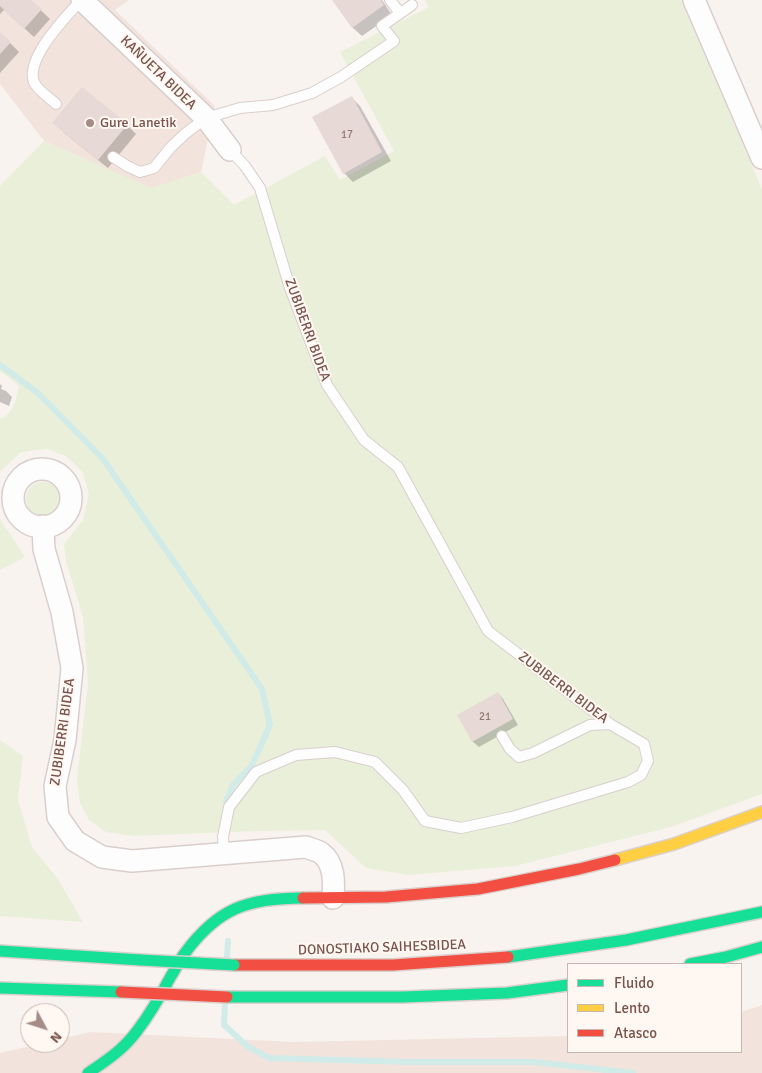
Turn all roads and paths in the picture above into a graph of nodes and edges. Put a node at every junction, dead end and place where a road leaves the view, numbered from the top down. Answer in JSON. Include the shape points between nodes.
{"nodes":[{"id":1,"x":82,"y":0,"type":"edge"},
{"id":2,"x":390,"y":0,"type":"edge"},
{"id":3,"x":694,"y":0,"type":"edge"},
{"id":4,"x":412,"y":5,"type":"dead end"},
{"id":5,"x":400,"y":13,"type":"junction"},
{"id":6,"x":56,"y":104,"type":"dead end"},
{"id":7,"x":206,"y":118,"type":"junction"},
{"id":8,"x":230,"y":150,"type":"joint"},
{"id":9,"x":113,"y":157,"type":"dead end"},
{"id":10,"x":762,"y":158,"type":"edge"},
{"id":11,"x":6,"y":494,"type":"edge"},
{"id":12,"x":43,"y":526,"type":"junction"},
{"id":13,"x":610,"y":724,"type":"junction"},
{"id":14,"x":502,"y":736,"type":"dead end"},
{"id":15,"x":762,"y":812,"type":"edge"},
{"id":16,"x":224,"y":854,"type":"junction"},
{"id":17,"x":333,"y":898,"type":"junction"},
{"id":18,"x":762,"y":912,"type":"edge"},
{"id":19,"x":762,"y":947,"type":"edge"},
{"id":20,"x":0,"y":951,"type":"edge"},
{"id":21,"x":695,"y":963,"type":"edge"},
{"id":22,"x":567,"y":985,"type":"edge"},
{"id":23,"x":0,"y":988,"type":"edge"},
{"id":24,"x":88,"y":1073,"type":"edge"}],
"edges":[{"from":1,"to":6,"type":"lane","via":[[47,41],[33,71],[34,83]]},
{"from":1,"to":7,"type":"street","name":"KAÑUETA BIDEA"},
{"from":2,"to":5,"type":"lane"},
{"from":3,"to":10,"type":"street"},
{"from":4,"to":5,"type":"lane"},
{"from":5,"to":7,"type":"lane","via":[[382,26],[394,41],[341,78],[312,93],[272,105],[240,108]]},
{"from":7,"to":8,"type":"street","name":"KAÑUETA BIDEA"},
{"from":7,"to":9,"type":"lane","via":[[181,137],[154,168],[140,172]]},
{"from":8,"to":13,"type":"lane","name":"ZUBIBERRI BIDEA","via":[[260,188],[290,288],[327,385],[364,440],[398,467],[488,631]]},
{"from":11,"to":12,"type":"street","via":[[24,522]]},
{"from":11,"to":12,"type":"street","via":[[31,471],[41,468],[60,475],[70,490],[70,509],[58,523]]},
{"from":12,"to":16,"type":"street","name":"ZUBIBERRI BIDEA","via":[[44,549],[62,612],[72,668],[65,740],[54,786],[58,817],[75,841],[102,858],[132,861]]},
{"from":13,"to":14,"type":"lane","via":[[590,724],[533,753],[519,756]]},
{"from":13,"to":16,"type":"lane","name":"ZUBIBERRI BIDEA","via":[[644,744],[648,761],[642,775],[576,799],[461,828],[425,821],[375,762],[335,752],[296,755],[256,772],[229,807],[223,837]]},
{"from":15,"to":17,"type":"main road","via":[[674,844],[579,869],[478,889]]},
{"from":16,"to":17,"type":"street","name":"ZUBIBERRI BIDEA","via":[[306,847],[322,854],[331,867]]},
{"from":17,"to":24,"type":"main road","via":[[255,901],[230,911],[204,931],[184,954],[136,1033],[115,1055]]},
{"from":18,"to":20,"type":"main road","name":"DONOSTIAKO SAIHESBIDEA","bridge":true,"via":[[698,928],[568,950],[488,959],[234,965]]},
{"from":19,"to":21,"type":"main road"},
{"from":22,"to":23,"type":"main road","bridge":true,"via":[[507,992],[403,997],[227,997]]}]}
